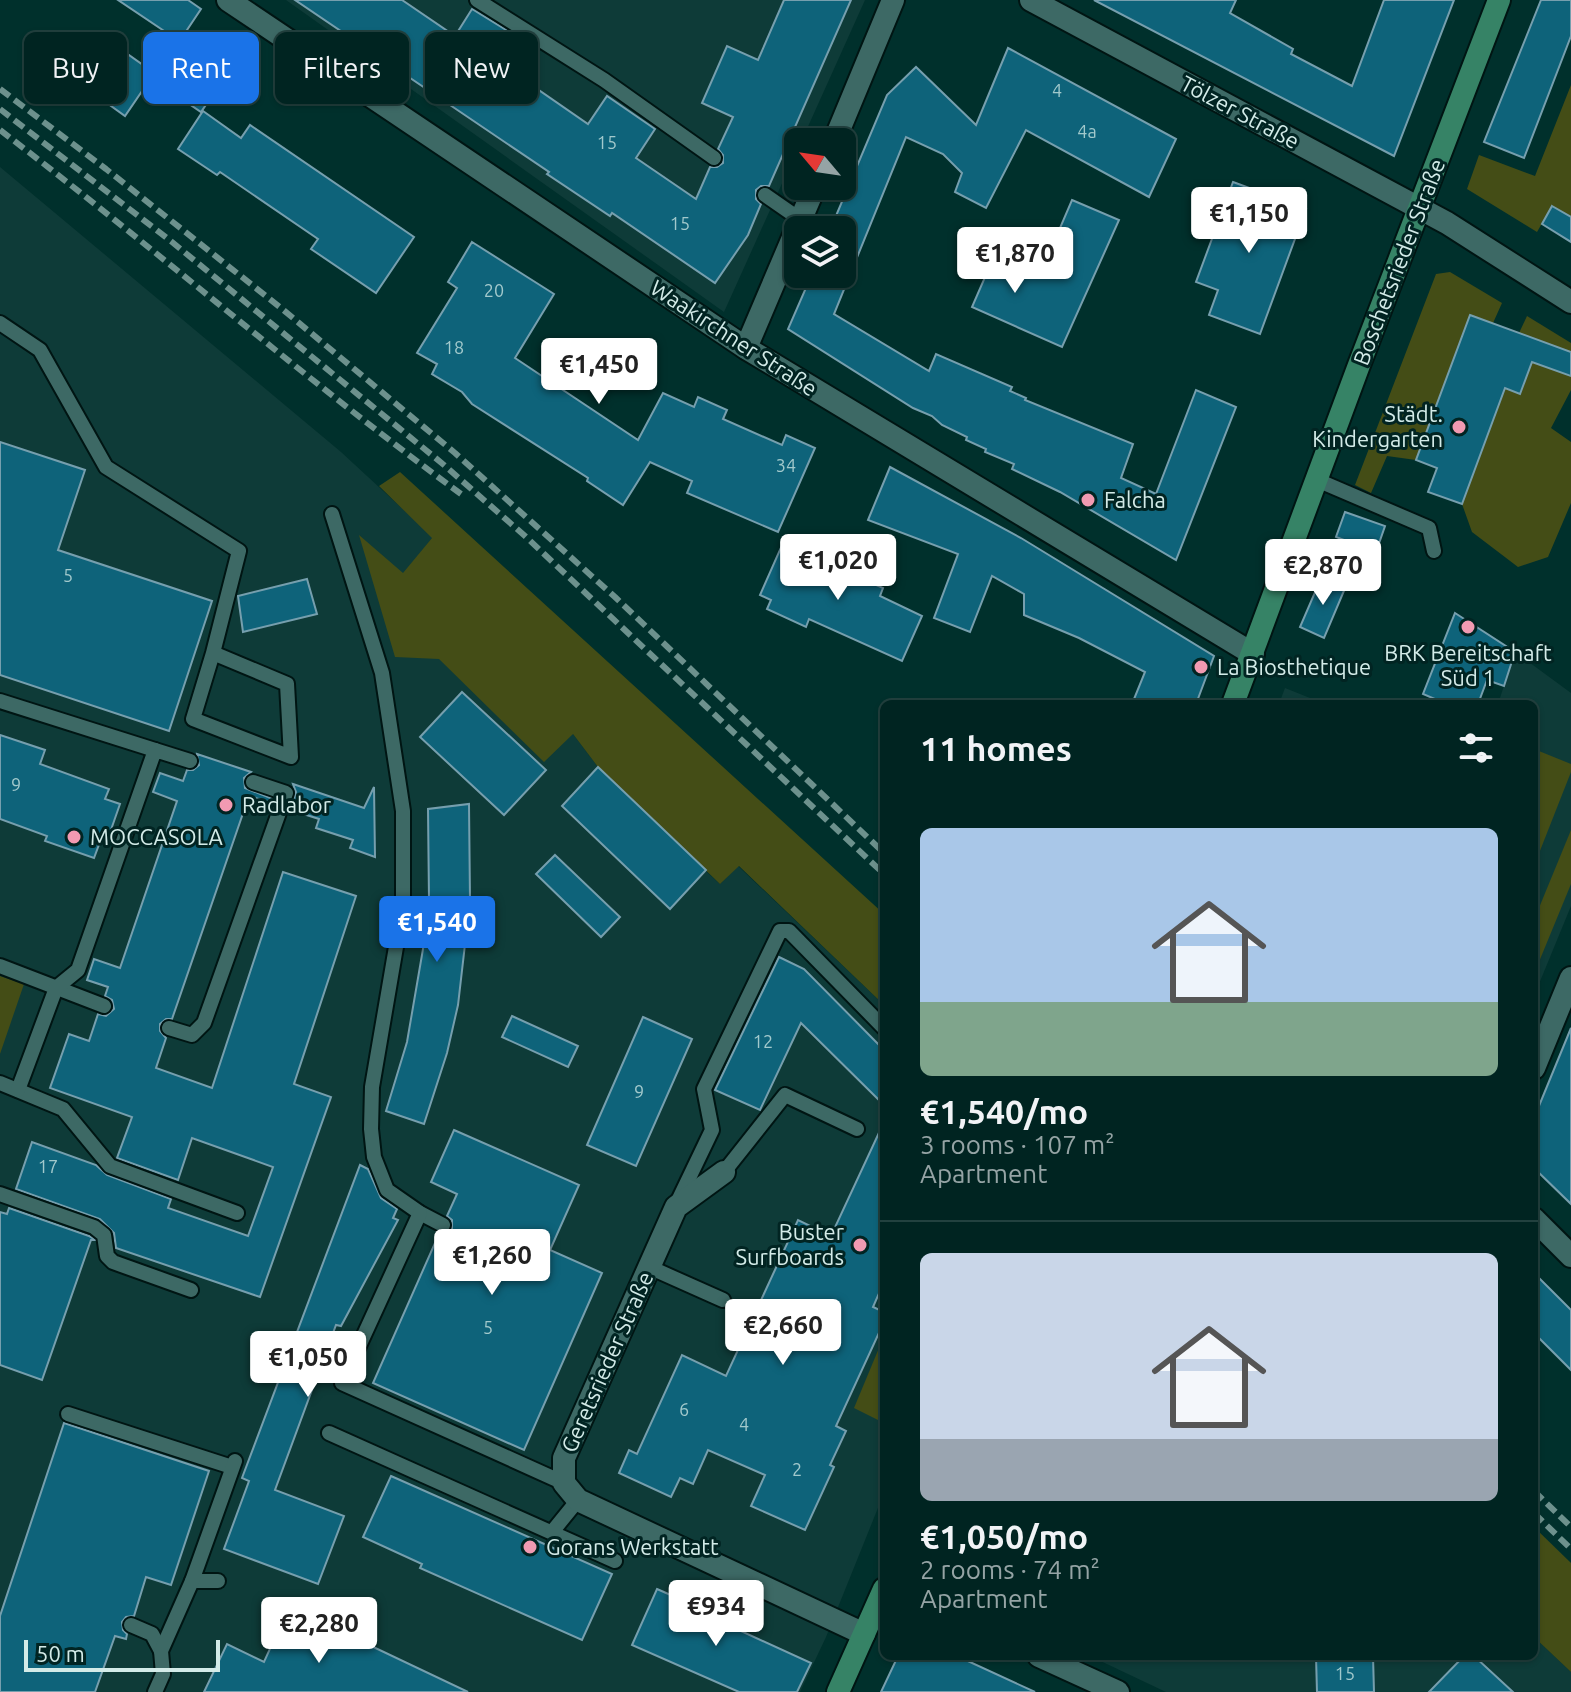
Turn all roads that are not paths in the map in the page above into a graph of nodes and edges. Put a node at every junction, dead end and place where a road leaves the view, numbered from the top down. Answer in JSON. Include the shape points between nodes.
{"nodes":[{"id":1,"x":228,"y":0,"type":"edge"},
{"id":2,"x":477,"y":0,"type":"edge"},
{"id":3,"x":893,"y":0,"type":"edge"},
{"id":4,"x":1031,"y":0,"type":"edge"},
{"id":5,"x":1499,"y":0,"type":"edge"},
{"id":6,"x":840,"y":128,"type":"edge"},
{"id":7,"x":714,"y":158,"type":"dead end"},
{"id":8,"x":765,"y":195,"type":"dead end"},
{"id":9,"x":1419,"y":208,"type":"junction"},
{"id":10,"x":795,"y":216,"type":"edge"},
{"id":11,"x":784,"y":260,"type":"edge"},
{"id":12,"x":1571,"y":302,"type":"edge"},
{"id":13,"x":0,"y":323,"type":"edge"},
{"id":14,"x":746,"y":348,"type":"junction"},
{"id":15,"x":1317,"y":480,"type":"junction"},
{"id":16,"x":332,"y":514,"type":"dead end"},
{"id":17,"x":1434,"y":551,"type":"dead end"},
{"id":18,"x":213,"y":653,"type":"junction"},
{"id":19,"x":1253,"y":654,"type":"junction"},
{"id":20,"x":1235,"y":700,"type":"edge"},
{"id":21,"x":0,"y":701,"type":"edge"},
{"id":22,"x":155,"y":750,"type":"junction"},
{"id":23,"x":190,"y":761,"type":"dead end"},
{"id":24,"x":253,"y":782,"type":"dead end"},
{"id":25,"x":0,"y":966,"type":"edge"},
{"id":26,"x":1571,"y":978,"type":"edge"},
{"id":27,"x":56,"y":988,"type":"junction"},
{"id":28,"x":104,"y":1006,"type":"dead end"},
{"id":29,"x":880,"y":1024,"type":"edge"},
{"id":30,"x":169,"y":1028,"type":"dead end"},
{"id":31,"x":1538,"y":1058,"type":"edge"},
{"id":32,"x":0,"y":1083,"type":"edge"},
{"id":33,"x":18,"y":1090,"type":"junction"},
{"id":34,"x":857,"y":1129,"type":"dead end"},
{"id":35,"x":724,"y":1172,"type":"joint"},
{"id":36,"x":0,"y":1194,"type":"edge"},
{"id":37,"x":676,"y":1207,"type":"junction"},
{"id":38,"x":237,"y":1213,"type":"dead end"},
{"id":39,"x":420,"y":1213,"type":"junction"},
{"id":40,"x":1538,"y":1223,"type":"edge"},
{"id":41,"x":443,"y":1225,"type":"dead end"},
{"id":42,"x":1571,"y":1256,"type":"edge"},
{"id":43,"x":649,"y":1267,"type":"junction"},
{"id":44,"x":191,"y":1290,"type":"dead end"},
{"id":45,"x":723,"y":1300,"type":"dead end"},
{"id":46,"x":68,"y":1414,"type":"dead end"},
{"id":47,"x":329,"y":1433,"type":"dead end"},
{"id":48,"x":564,"y":1483,"type":"junction"},
{"id":49,"x":578,"y":1500,"type":"junction"},
{"id":50,"x":552,"y":1532,"type":"junction"},
{"id":51,"x":615,"y":1561,"type":"dead end"},
{"id":52,"x":192,"y":1581,"type":"junction"},
{"id":53,"x":218,"y":1581,"type":"dead end"},
{"id":54,"x":880,"y":1598,"type":"edge"},
{"id":55,"x":131,"y":1625,"type":"dead end"},
{"id":56,"x":864,"y":1634,"type":"junction"},
{"id":57,"x":161,"y":1651,"type":"junction"},
{"id":58,"x":1048,"y":1660,"type":"edge"},
{"id":59,"x":155,"y":1692,"type":"edge"},
{"id":60,"x":838,"y":1692,"type":"edge"},
{"id":61,"x":1118,"y":1692,"type":"edge"}],
"edges":[{"from":1,"to":14,"type":"street","name":"Waakirchner Straße"},
{"from":2,"to":7,"type":"lane"},
{"from":3,"to":6,"type":"street"},
{"from":4,"to":9,"type":"street","name":"Tölzer Straße"},
{"from":5,"to":9,"type":"main road","name":"Boschetsrieder Straße"},
{"from":8,"to":10,"type":"lane"},
{"from":9,"to":12,"type":"street","name":"Tölzer Straße"},
{"from":9,"to":15,"type":"main road","name":"Boschetsrieder Straße"},
{"from":11,"to":14,"type":"street"},
{"from":13,"to":18,"type":"lane","via":[[40,350],[106,467],[239,551]]},
{"from":14,"to":19,"type":"street","name":"Waakirchner Straße"},
{"from":15,"to":17,"type":"lane","via":[[1429,528]]},
{"from":15,"to":19,"type":"main road","name":"Boschetsrieder Straße"},
{"from":16,"to":39,"type":"lane","via":[[382,673],[403,811],[403,906],[372,1087],[374,1157],[387,1190]]},
{"from":18,"to":18,"type":"lane","via":[[287,684],[291,757],[193,719]]},
{"from":19,"to":20,"type":"main road","name":"Boschetsrieder Straße"},
{"from":21,"to":22,"type":"lane"},
{"from":22,"to":23,"type":"lane"},
{"from":22,"to":27,"type":"lane","via":[[78,970]]},
{"from":24,"to":30,"type":"lane","via":[[286,793],[204,1023],[192,1035]]},
{"from":25,"to":27,"type":"lane"},
{"from":26,"to":31,"type":"street"},
{"from":27,"to":28,"type":"lane"},
{"from":27,"to":33,"type":"lane"},
{"from":29,"to":37,"type":"lane","via":[[789,931],[780,931],[704,1089],[712,1130]]},
{"from":32,"to":33,"type":"lane"},
{"from":33,"to":38,"type":"lane","via":[[63,1109],[110,1166]]},
{"from":34,"to":35,"type":"lane","via":[[785,1095]]},
{"from":35,"to":37,"type":"street","name":"Geretsrieder Straße"},
{"from":36,"to":44,"type":"lane","via":[[94,1227],[104,1235],[113,1262]]},
{"from":37,"to":43,"type":"street","name":"Geretsrieder Straße"},
{"from":39,"to":41,"type":"lane"},
{"from":39,"to":48,"type":"lane","via":[[342,1383]]},
{"from":40,"to":42,"type":"street"},
{"from":43,"to":45,"type":"lane"},
{"from":43,"to":48,"type":"street","name":"Geretsrieder Straße","via":[[564,1458]]},
{"from":46,"to":52,"type":"lane","via":[[234,1464]]},
{"from":47,"to":50,"type":"lane"},
{"from":48,"to":49,"type":"street","name":"Geretsrieder Straße"},
{"from":49,"to":50,"type":"lane"},
{"from":49,"to":56,"type":"street","name":"Geretsrieder Straße"},
{"from":50,"to":51,"type":"lane"},
{"from":52,"to":53,"type":"lane"},
{"from":52,"to":57,"type":"lane"},
{"from":54,"to":56,"type":"main road"},
{"from":55,"to":57,"type":"lane","via":[[152,1634]]},
{"from":56,"to":60,"type":"main road"},
{"from":57,"to":59,"type":"lane","via":[[163,1674]]},
{"from":58,"to":61,"type":"street"}]}
